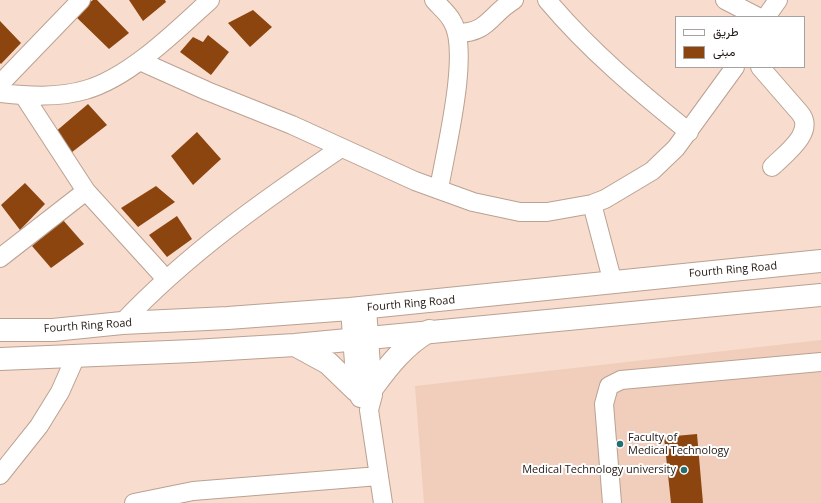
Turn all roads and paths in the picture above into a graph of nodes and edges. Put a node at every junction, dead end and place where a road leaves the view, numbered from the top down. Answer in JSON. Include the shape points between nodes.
{"nodes":[{"id":1,"x":81,"y":0,"type":"edge"},
{"id":2,"x":210,"y":0,"type":"edge"},
{"id":3,"x":434,"y":0,"type":"edge"},
{"id":4,"x":514,"y":0,"type":"edge"},
{"id":5,"x":547,"y":0,"type":"edge"},
{"id":6,"x":725,"y":0,"type":"edge"},
{"id":7,"x":778,"y":0,"type":"edge"},
{"id":8,"x":756,"y":16,"type":"edge"},
{"id":9,"x":767,"y":16,"type":"edge"},
{"id":10,"x":457,"y":33,"type":"junction"},
{"id":11,"x":140,"y":61,"type":"junction"},
{"id":12,"x":734,"y":68,"type":"edge"},
{"id":13,"x":761,"y":68,"type":"edge"},
{"id":14,"x":0,"y":84,"type":"edge"},
{"id":15,"x":0,"y":93,"type":"edge"},
{"id":16,"x":24,"y":96,"type":"junction"},
{"id":17,"x":689,"y":132,"type":"junction"},
{"id":18,"x":342,"y":148,"type":"junction"},
{"id":19,"x":772,"y":167,"type":"dead end"},
{"id":20,"x":439,"y":189,"type":"junction"},
{"id":21,"x":86,"y":191,"type":"junction"},
{"id":22,"x":592,"y":204,"type":"junction"},
{"id":23,"x":0,"y":258,"type":"edge"},
{"id":24,"x":821,"y":261,"type":"edge"},
{"id":25,"x":166,"y":279,"type":"junction"},
{"id":26,"x":613,"y":282,"type":"junction"},
{"id":27,"x":821,"y":294,"type":"edge"},
{"id":28,"x":359,"y":308,"type":"junction"},
{"id":29,"x":122,"y":323,"type":"junction"},
{"id":30,"x":0,"y":330,"type":"edge"},
{"id":31,"x":429,"y":331,"type":"junction"},
{"id":32,"x":361,"y":338,"type":"junction"},
{"id":33,"x":295,"y":345,"type":"junction"},
{"id":34,"x":76,"y":356,"type":"junction"},
{"id":35,"x":0,"y":359,"type":"edge"},
{"id":36,"x":821,"y":362,"type":"edge"},
{"id":37,"x":364,"y":389,"type":"junction"},
{"id":38,"x":0,"y":475,"type":"edge"},
{"id":39,"x":379,"y":476,"type":"junction"},
{"id":40,"x":155,"y":501,"type":"edge"},
{"id":41,"x":134,"y":503,"type":"edge"},
{"id":42,"x":383,"y":503,"type":"edge"},
{"id":43,"x":612,"y":503,"type":"edge"}],
"edges":[{"from":1,"to":14,"type":"street"},
{"from":2,"to":11,"type":"street"},
{"from":3,"to":10,"type":"street","via":[[452,21]]},
{"from":4,"to":10,"type":"street","via":[[481,28],[470,33]]},
{"from":5,"to":17,"type":"street","via":[[593,50]]},
{"from":6,"to":8,"type":"street"},
{"from":7,"to":9,"type":"street"},
{"from":10,"to":20,"type":"street","via":[[460,73]]},
{"from":11,"to":16,"type":"street","via":[[113,78],[86,90],[68,94]]},
{"from":11,"to":18,"type":"street"},
{"from":12,"to":17,"type":"street"},
{"from":13,"to":19,"type":"street","via":[[805,118],[806,125],[804,133]]},
{"from":15,"to":16,"type":"street"},
{"from":16,"to":21,"type":"street"},
{"from":17,"to":22,"type":"street","via":[[652,171]]},
{"from":18,"to":20,"type":"street"},
{"from":18,"to":25,"type":"street","via":[[274,193]]},
{"from":20,"to":22,"type":"street","via":[[473,202],[520,212],[547,212]]},
{"from":21,"to":23,"type":"street"},
{"from":21,"to":25,"type":"street"},
{"from":22,"to":26,"type":"street"},
{"from":24,"to":26,"type":"main road","name":"Fourth Ring Road"},
{"from":25,"to":29,"type":"street"},
{"from":26,"to":28,"type":"main road","name":"Fourth Ring Road"},
{"from":27,"to":31,"type":"main road"},
{"from":28,"to":29,"type":"main road","name":"Fourth Ring Road"},
{"from":28,"to":32,"type":"street"},
{"from":29,"to":30,"type":"main road","name":"Fourth Ring Road","via":[[53,330]]},
{"from":31,"to":32,"type":"main road"},
{"from":31,"to":37,"type":"main road","via":[[416,339]]},
{"from":32,"to":33,"type":"main road"},
{"from":32,"to":37,"type":"street"},
{"from":33,"to":34,"type":"main road"},
{"from":33,"to":37,"type":"main road","via":[[328,363]]},
{"from":34,"to":35,"type":"main road"},
{"from":34,"to":38,"type":"street","via":[[60,392],[39,426]]},
{"from":36,"to":43,"type":"street","via":[[621,380],[609,386],[604,404]]},
{"from":37,"to":39,"type":"street"},
{"from":39,"to":40,"type":"street","via":[[193,491]]},
{"from":39,"to":42,"type":"street"},
{"from":40,"to":41,"type":"street"}]}
